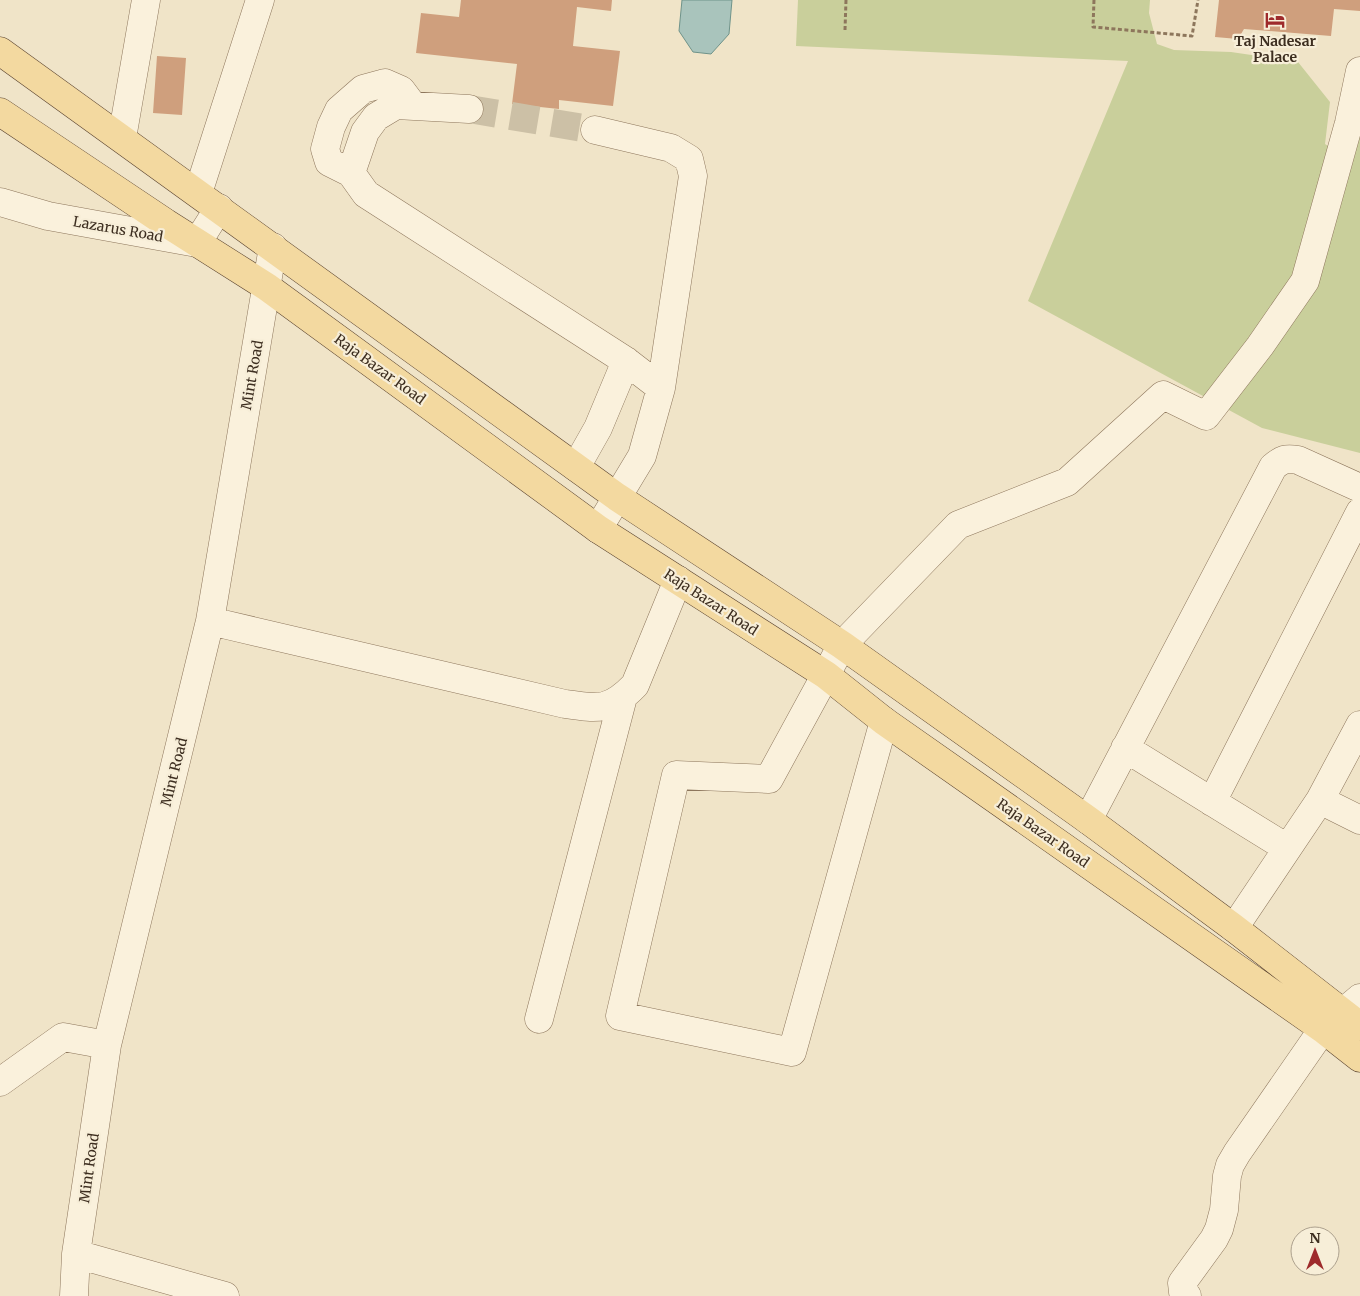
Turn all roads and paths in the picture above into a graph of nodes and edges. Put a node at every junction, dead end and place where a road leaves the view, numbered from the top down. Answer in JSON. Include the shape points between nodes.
{"nodes":[{"id":1,"x":146,"y":0,"type":"edge"},
{"id":2,"x":260,"y":0,"type":"edge"},
{"id":3,"x":846,"y":0,"type":"edge"},
{"id":4,"x":1094,"y":0,"type":"edge"},
{"id":5,"x":1198,"y":0,"type":"edge"},
{"id":6,"x":845,"y":30,"type":"dead end"},
{"id":7,"x":0,"y":51,"type":"edge"},
{"id":8,"x":1360,"y":71,"type":"edge"},
{"id":9,"x":469,"y":109,"type":"tunnel mouth"},
{"id":10,"x":0,"y":112,"type":"edge"},
{"id":11,"x":1355,"y":126,"type":"edge"},
{"id":12,"x":595,"y":130,"type":"tunnel mouth"},
{"id":13,"x":122,"y":138,"type":"junction"},
{"id":14,"x":209,"y":200,"type":"junction"},
{"id":15,"x":0,"y":202,"type":"edge"},
{"id":16,"x":197,"y":243,"type":"junction"},
{"id":17,"x":273,"y":248,"type":"junction"},
{"id":18,"x":267,"y":286,"type":"junction"},
{"id":19,"x":626,"y":361,"type":"junction"},
{"id":20,"x":660,"y":388,"type":"junction"},
{"id":21,"x":576,"y":467,"type":"junction"},
{"id":22,"x":1360,"y":488,"type":"edge"},
{"id":23,"x":617,"y":497,"type":"junction"},
{"id":24,"x":1360,"y":512,"type":"edge"},
{"id":25,"x":598,"y":530,"type":"junction"},
{"id":26,"x":678,"y":580,"type":"junction"},
{"id":27,"x":210,"y":621,"type":"junction"},
{"id":28,"x":842,"y":645,"type":"junction"},
{"id":29,"x":826,"y":675,"type":"junction"},
{"id":30,"x":623,"y":697,"type":"junction"},
{"id":31,"x":884,"y":721,"type":"junction"},
{"id":32,"x":1360,"y":724,"type":"edge"},
{"id":33,"x":1125,"y":748,"type":"junction"},
{"id":34,"x":1320,"y":800,"type":"junction"},
{"id":35,"x":1212,"y":802,"type":"junction"},
{"id":36,"x":1088,"y":820,"type":"junction"},
{"id":37,"x":1360,"y":820,"type":"edge"},
{"id":38,"x":1287,"y":848,"type":"junction"},
{"id":39,"x":1234,"y":928,"type":"junction"},
{"id":40,"x":1355,"y":1012,"type":"edge"},
{"id":41,"x":539,"y":1019,"type":"dead end"},
{"id":42,"x":1323,"y":1029,"type":"junction"},
{"id":43,"x":107,"y":1045,"type":"junction"},
{"id":44,"x":1360,"y":1058,"type":"edge"},
{"id":45,"x":0,"y":1082,"type":"edge"},
{"id":46,"x":76,"y":1254,"type":"junction"},
{"id":47,"x":74,"y":1296,"type":"edge"},
{"id":48,"x":225,"y":1296,"type":"edge"},
{"id":49,"x":1186,"y":1296,"type":"edge"}],
"edges":[{"from":1,"to":13,"type":"street"},
{"from":2,"to":14,"type":"street"},
{"from":3,"to":6,"type":"path"},
{"from":4,"to":5,"type":"path","via":[[1093,27],[1192,36]]},
{"from":7,"to":13,"type":"main road"},
{"from":8,"to":11,"type":"street"},
{"from":9,"to":19,"type":"street","via":[[396,105],[376,118],[365,132],[351,173],[366,194]]},
{"from":10,"to":16,"type":"main road","name":"Raja Bazar Road"},
{"from":11,"to":28,"type":"street","via":[[1305,281],[1206,416],[1163,395],[1067,482],[958,525]]},
{"from":12,"to":20,"type":"street","via":[[671,148],[689,159],[693,176]]},
{"from":13,"to":14,"type":"main road"},
{"from":14,"to":16,"type":"street"},
{"from":14,"to":17,"type":"main road"},
{"from":15,"to":16,"type":"street","name":"Lazarus Road","via":[[48,216]]},
{"from":16,"to":18,"type":"main road","name":"Raja Bazar Road"},
{"from":17,"to":18,"type":"street","name":"Mint Road"},
{"from":17,"to":21,"type":"main road"},
{"from":18,"to":25,"type":"main road","name":"Raja Bazar Road"},
{"from":18,"to":27,"type":"street","name":"Mint Road"},
{"from":19,"to":20,"type":"street"},
{"from":19,"to":21,"type":"street","via":[[598,428]]},
{"from":20,"to":23,"type":"street","via":[[642,456]]},
{"from":21,"to":23,"type":"main road"},
{"from":22,"to":33,"type":"street","via":[[1298,460],[1281,459],[1273,468]]},
{"from":23,"to":25,"type":"street"},
{"from":23,"to":28,"type":"main road"},
{"from":24,"to":35,"type":"street"},
{"from":25,"to":26,"type":"main road","name":"Raja Bazar Road"},
{"from":26,"to":29,"type":"main road","name":"Raja Bazar Road"},
{"from":26,"to":30,"type":"street","via":[[635,685]]},
{"from":27,"to":30,"type":"street","via":[[565,704],[592,708],[608,706]]},
{"from":27,"to":43,"type":"street","name":"Mint Road"},
{"from":28,"to":29,"type":"street"},
{"from":28,"to":36,"type":"main road"},
{"from":29,"to":31,"type":"main road","name":"Raja Bazar Road"},
{"from":29,"to":31,"type":"street","via":[[769,779],[676,775],[620,1016],[792,1052]]},
{"from":30,"to":41,"type":"street"},
{"from":31,"to":42,"type":"main road","name":"Raja Bazar Road"},
{"from":32,"to":34,"type":"street"},
{"from":33,"to":35,"type":"street"},
{"from":33,"to":36,"type":"street"},
{"from":34,"to":37,"type":"street"},
{"from":34,"to":38,"type":"street"},
{"from":35,"to":38,"type":"street"},
{"from":36,"to":39,"type":"main road"},
{"from":38,"to":39,"type":"street"},
{"from":39,"to":40,"type":"main road"},
{"from":40,"to":42,"type":"street"},
{"from":42,"to":44,"type":"main road","name":"Raja Bazar Road"},
{"from":42,"to":49,"type":"street","via":[[1230,1165],[1222,1222],[1214,1239],[1182,1283]]},
{"from":43,"to":45,"type":"street","via":[[63,1037]]},
{"from":43,"to":46,"type":"street","name":"Mint Road"},
{"from":46,"to":47,"type":"street","name":"Mint Road"},
{"from":46,"to":48,"type":"street"}]}
